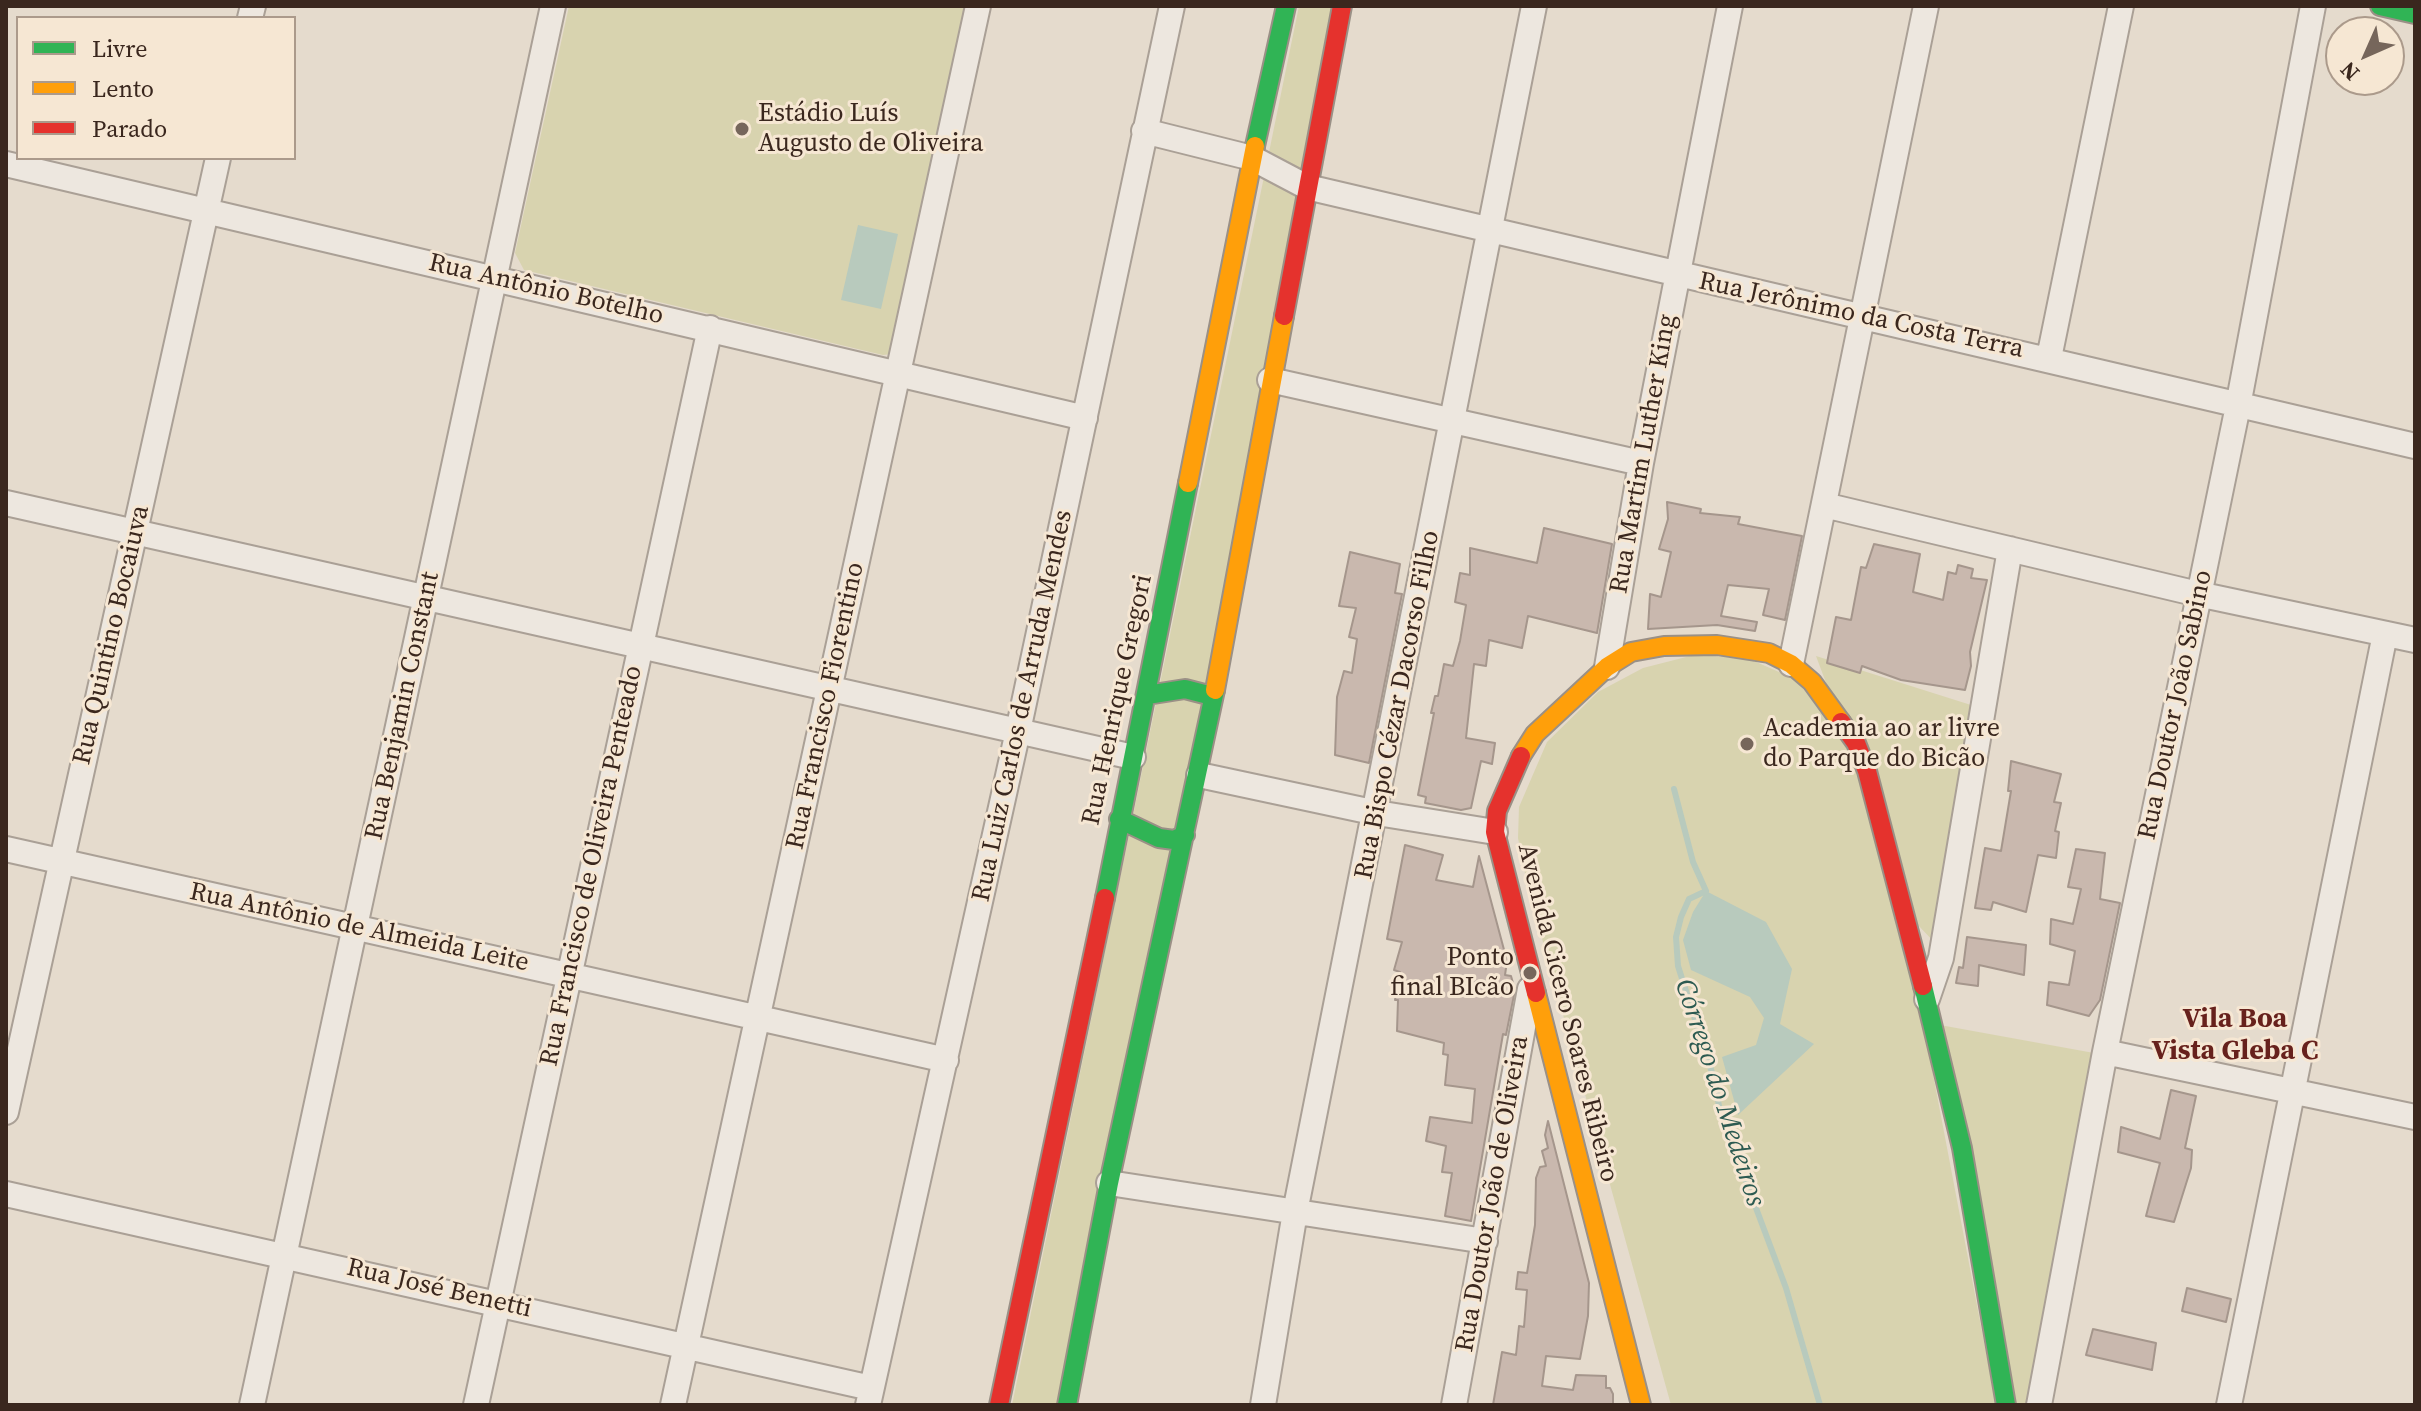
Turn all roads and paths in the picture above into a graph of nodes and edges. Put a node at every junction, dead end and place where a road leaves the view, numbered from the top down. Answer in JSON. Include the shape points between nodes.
{"nodes":[{"id":1,"x":553,"y":6,"type":"edge"},
{"id":2,"x":978,"y":6,"type":"edge"},
{"id":3,"x":1172,"y":6,"type":"edge"},
{"id":4,"x":1286,"y":6,"type":"edge"},
{"id":5,"x":1342,"y":6,"type":"edge"},
{"id":6,"x":1534,"y":6,"type":"edge"},
{"id":7,"x":1730,"y":6,"type":"edge"},
{"id":8,"x":1926,"y":6,"type":"edge"},
{"id":9,"x":2121,"y":6,"type":"edge"},
{"id":10,"x":2313,"y":6,"type":"edge"},
{"id":11,"x":2380,"y":6,"type":"edge"},
{"id":12,"x":2415,"y":14,"type":"edge"},
{"id":13,"x":1144,"y":131,"type":"junction"},
{"id":14,"x":1252,"y":158,"type":"junction"},
{"id":15,"x":218,"y":160,"type":"edge"},
{"id":16,"x":6,"y":164,"type":"edge"},
{"id":17,"x":1307,"y":187,"type":"junction"},
{"id":18,"x":207,"y":209,"type":"junction"},
{"id":19,"x":1489,"y":231,"type":"junction"},
{"id":20,"x":1677,"y":276,"type":"junction"},
{"id":21,"x":496,"y":279,"type":"junction"},
{"id":22,"x":1862,"y":317,"type":"junction"},
{"id":23,"x":710,"y":328,"type":"junction"},
{"id":24,"x":2049,"y":358,"type":"junction"},
{"id":25,"x":897,"y":374,"type":"junction"},
{"id":26,"x":1270,"y":380,"type":"junction"},
{"id":27,"x":2238,"y":406,"type":"junction"},
{"id":28,"x":1085,"y":418,"type":"junction"},
{"id":29,"x":1455,"y":421,"type":"junction"},
{"id":30,"x":2415,"y":446,"type":"edge"},
{"id":31,"x":1641,"y":463,"type":"junction"},
{"id":32,"x":6,"y":503,"type":"edge"},
{"id":33,"x":1824,"y":505,"type":"junction"},
{"id":34,"x":136,"y":533,"type":"junction"},
{"id":35,"x":2010,"y":549,"type":"junction"},
{"id":36,"x":2198,"y":594,"type":"junction"},
{"id":37,"x":425,"y":600,"type":"junction"},
{"id":38,"x":2385,"y":634,"type":"junction"},
{"id":39,"x":2415,"y":640,"type":"edge"},
{"id":40,"x":639,"y":647,"type":"junction"},
{"id":41,"x":1791,"y":664,"type":"junction"},
{"id":42,"x":1607,"y":667,"type":"junction"},
{"id":43,"x":829,"y":689,"type":"junction"},
{"id":44,"x":1147,"y":695,"type":"junction"},
{"id":45,"x":1212,"y":696,"type":"junction"},
{"id":46,"x":1018,"y":731,"type":"junction"},
{"id":47,"x":1133,"y":757,"type":"junction"},
{"id":48,"x":1199,"y":775,"type":"junction"},
{"id":49,"x":1377,"y":813,"type":"junction"},
{"id":50,"x":1119,"y":819,"type":"junction"},
{"id":51,"x":1495,"y":832,"type":"junction"},
{"id":52,"x":1185,"y":835,"type":"junction"},
{"id":53,"x":6,"y":849,"type":"edge"},
{"id":54,"x":60,"y":862,"type":"junction"},
{"id":55,"x":356,"y":927,"type":"junction"},
{"id":56,"x":569,"y":974,"type":"junction"},
{"id":57,"x":1532,"y":983,"type":"junction"},
{"id":58,"x":1927,"y":999,"type":"junction"},
{"id":59,"x":760,"y":1019,"type":"junction"},
{"id":60,"x":2105,"y":1052,"type":"junction"},
{"id":61,"x":946,"y":1060,"type":"junction"},
{"id":62,"x":2292,"y":1090,"type":"junction"},
{"id":63,"x":6,"y":1112,"type":"edge"},
{"id":64,"x":2415,"y":1117,"type":"edge"},
{"id":65,"x":1109,"y":1183,"type":"junction"},
{"id":66,"x":6,"y":1194,"type":"edge"},
{"id":67,"x":1295,"y":1212,"type":"junction"},
{"id":68,"x":1485,"y":1241,"type":"junction"},
{"id":69,"x":285,"y":1255,"type":"junction"},
{"id":70,"x":498,"y":1302,"type":"junction"},
{"id":71,"x":687,"y":1346,"type":"junction"},
{"id":72,"x":870,"y":1397,"type":"edge"},
{"id":73,"x":252,"y":1405,"type":"edge"},
{"id":74,"x":476,"y":1405,"type":"edge"},
{"id":75,"x":673,"y":1405,"type":"edge"},
{"id":76,"x":999,"y":1405,"type":"edge"},
{"id":77,"x":1067,"y":1405,"type":"edge"},
{"id":78,"x":1263,"y":1405,"type":"edge"},
{"id":79,"x":1454,"y":1405,"type":"edge"},
{"id":80,"x":1641,"y":1405,"type":"edge"},
{"id":81,"x":2006,"y":1405,"type":"edge"},
{"id":82,"x":2039,"y":1405,"type":"edge"},
{"id":83,"x":2229,"y":1405,"type":"edge"}],
"edges":[{"from":1,"to":21,"type":"street","name":"Rua Benjamin Constant"},
{"from":2,"to":25,"type":"street","name":"Rua Francisco Fiorentino"},
{"from":3,"to":13,"type":"street","name":"Rua Luiz Carlos de Arruda Mendes"},
{"from":4,"to":14,"type":"main road","name":"Rua Henrique Gregori"},
{"from":5,"to":17,"type":"main road"},
{"from":6,"to":19,"type":"street","name":"Rua Bispo Cézar Dacorso Filho"},
{"from":7,"to":20,"type":"street","name":"Rua Martim Luther King"},
{"from":8,"to":22,"type":"street"},
{"from":9,"to":24,"type":"street"},
{"from":10,"to":27,"type":"street","name":"Rua Doutor João Sabino"},
{"from":11,"to":12,"type":"main road"},
{"from":13,"to":14,"type":"street","name":"Rua Jerônimo da Costa Terra"},
{"from":13,"to":28,"type":"street","name":"Rua Luiz Carlos de Arruda Mendes"},
{"from":14,"to":17,"type":"street","name":"Rua Jerônimo da Costa Terra"},
{"from":14,"to":44,"type":"main road","name":"Rua Henrique Gregori"},
{"from":15,"to":18,"type":"street","name":"Rua Quintino Bocaiuva"},
{"from":16,"to":18,"type":"street","name":"Rua Antônio Botelho"},
{"from":17,"to":19,"type":"street","name":"Rua Jerônimo da Costa Terra"},
{"from":17,"to":26,"type":"main road"},
{"from":18,"to":21,"type":"street","name":"Rua Antônio Botelho"},
{"from":18,"to":34,"type":"street","name":"Rua Quintino Bocaiuva"},
{"from":19,"to":20,"type":"street","name":"Rua Jerônimo da Costa Terra"},
{"from":19,"to":29,"type":"street","name":"Rua Bispo Cézar Dacorso Filho"},
{"from":20,"to":22,"type":"street","name":"Rua Jerônimo da Costa Terra"},
{"from":20,"to":31,"type":"street","name":"Rua Martim Luther King"},
{"from":21,"to":23,"type":"street","name":"Rua Antônio Botelho"},
{"from":21,"to":37,"type":"street","name":"Rua Benjamin Constant"},
{"from":22,"to":24,"type":"street","name":"Rua Jerônimo da Costa Terra"},
{"from":22,"to":33,"type":"street"},
{"from":23,"to":25,"type":"street","name":"Rua Antônio Botelho"},
{"from":23,"to":40,"type":"street","name":"Rua Francisco de Oliveira Penteado"},
{"from":24,"to":27,"type":"street","name":"Rua Jerônimo da Costa Terra"},
{"from":25,"to":28,"type":"street","name":"Rua Antônio Botelho"},
{"from":25,"to":43,"type":"street","name":"Rua Francisco Fiorentino"},
{"from":26,"to":29,"type":"street"},
{"from":26,"to":45,"type":"main road"},
{"from":27,"to":30,"type":"street","name":"Rua Jerônimo da Costa Terra"},
{"from":27,"to":36,"type":"street","name":"Rua Doutor João Sabino"},
{"from":28,"to":46,"type":"street","name":"Rua Luiz Carlos de Arruda Mendes"},
{"from":29,"to":31,"type":"street"},
{"from":29,"to":49,"type":"street","name":"Rua Bispo Cézar Dacorso Filho"},
{"from":31,"to":42,"type":"street","name":"Rua Martim Luther King"},
{"from":32,"to":34,"type":"street"},
{"from":33,"to":35,"type":"street"},
{"from":33,"to":41,"type":"street"},
{"from":34,"to":37,"type":"street"},
{"from":34,"to":54,"type":"street","name":"Rua Quintino Bocaiuva"},
{"from":35,"to":36,"type":"street"},
{"from":35,"to":58,"type":"street","via":[[1941,958]]},
{"from":36,"to":38,"type":"street"},
{"from":36,"to":60,"type":"street","name":"Rua Doutor João Sabino"},
{"from":37,"to":40,"type":"street"},
{"from":37,"to":55,"type":"street","name":"Rua Benjamin Constant"},
{"from":38,"to":39,"type":"street"},
{"from":38,"to":62,"type":"street"},
{"from":40,"to":43,"type":"street"},
{"from":40,"to":56,"type":"street","name":"Rua Francisco de Oliveira Penteado"},
{"from":41,"to":42,"type":"main road","name":"Avenida Cicero Soares Ribeiro","via":[[1769,653],[1729,645],[1664,646],[1631,652]]},
{"from":41,"to":58,"type":"main road","via":[[1812,682],[1856,743],[1887,837]]},
{"from":42,"to":51,"type":"main road","name":"Avenida Cicero Soares Ribeiro","via":[[1535,734],[1514,767]]},
{"from":43,"to":46,"type":"street"},
{"from":43,"to":59,"type":"street","name":"Rua Francisco Fiorentino"},
{"from":44,"to":45,"type":"main road","via":[[1185,689]]},
{"from":44,"to":47,"type":"main road","name":"Rua Henrique Gregori"},
{"from":45,"to":48,"type":"main road"},
{"from":46,"to":47,"type":"street"},
{"from":46,"to":61,"type":"street","name":"Rua Luiz Carlos de Arruda Mendes"},
{"from":47,"to":50,"type":"main road","name":"Rua Henrique Gregori"},
{"from":48,"to":49,"type":"street"},
{"from":48,"to":52,"type":"main road"},
{"from":49,"to":51,"type":"street"},
{"from":49,"to":67,"type":"street","name":"Rua Bispo Cézar Dacorso Filho"},
{"from":50,"to":52,"type":"main road","via":[[1159,838]]},
{"from":50,"to":76,"type":"main road","name":"Rua Henrique Gregori"},
{"from":51,"to":57,"type":"main road","name":"Avenida Cicero Soares Ribeiro"},
{"from":52,"to":65,"type":"main road"},
{"from":53,"to":54,"type":"street","name":"Rua Antônio de Almeida Leite"},
{"from":54,"to":55,"type":"street","name":"Rua Antônio de Almeida Leite"},
{"from":54,"to":63,"type":"street","name":"Rua Quintino Bocaiuva"},
{"from":55,"to":56,"type":"street","name":"Rua Antônio de Almeida Leite"},
{"from":55,"to":69,"type":"street","name":"Rua Benjamin Constant"},
{"from":56,"to":59,"type":"street","name":"Rua Antônio de Almeida Leite"},
{"from":56,"to":70,"type":"street","name":"Rua Francisco de Oliveira Penteado"},
{"from":57,"to":68,"type":"street","name":"Rua Doutor João de Oliveira"},
{"from":57,"to":80,"type":"main road","name":"Avenida Cicero Soares Ribeiro"},
{"from":58,"to":81,"type":"main road","via":[[1962,1148]]},
{"from":59,"to":61,"type":"street","name":"Rua Antônio de Almeida Leite"},
{"from":59,"to":71,"type":"street","name":"Rua Francisco Fiorentino"},
{"from":60,"to":62,"type":"street"},
{"from":60,"to":82,"type":"street","name":"Rua Doutor João Sabino"},
{"from":61,"to":72,"type":"street","name":"Rua Luiz Carlos de Arruda Mendes"},
{"from":62,"to":64,"type":"street"},
{"from":62,"to":83,"type":"street"},
{"from":65,"to":67,"type":"street"},
{"from":65,"to":77,"type":"main road"},
{"from":66,"to":69,"type":"street","name":"Rua José Benetti"},
{"from":67,"to":68,"type":"street"},
{"from":67,"to":78,"type":"street","name":"Rua Bispo Cézar Dacorso Filho"},
{"from":68,"to":79,"type":"street","name":"Rua Doutor João de Oliveira"},
{"from":69,"to":70,"type":"street","name":"Rua José Benetti"},
{"from":69,"to":73,"type":"street","name":"Rua Benjamin Constant"},
{"from":70,"to":71,"type":"street","name":"Rua José Benetti"},
{"from":70,"to":74,"type":"street","name":"Rua Francisco de Oliveira Penteado"},
{"from":71,"to":72,"type":"street","name":"Rua José Benetti"},
{"from":71,"to":75,"type":"street","name":"Rua Francisco Fiorentino"}]}
